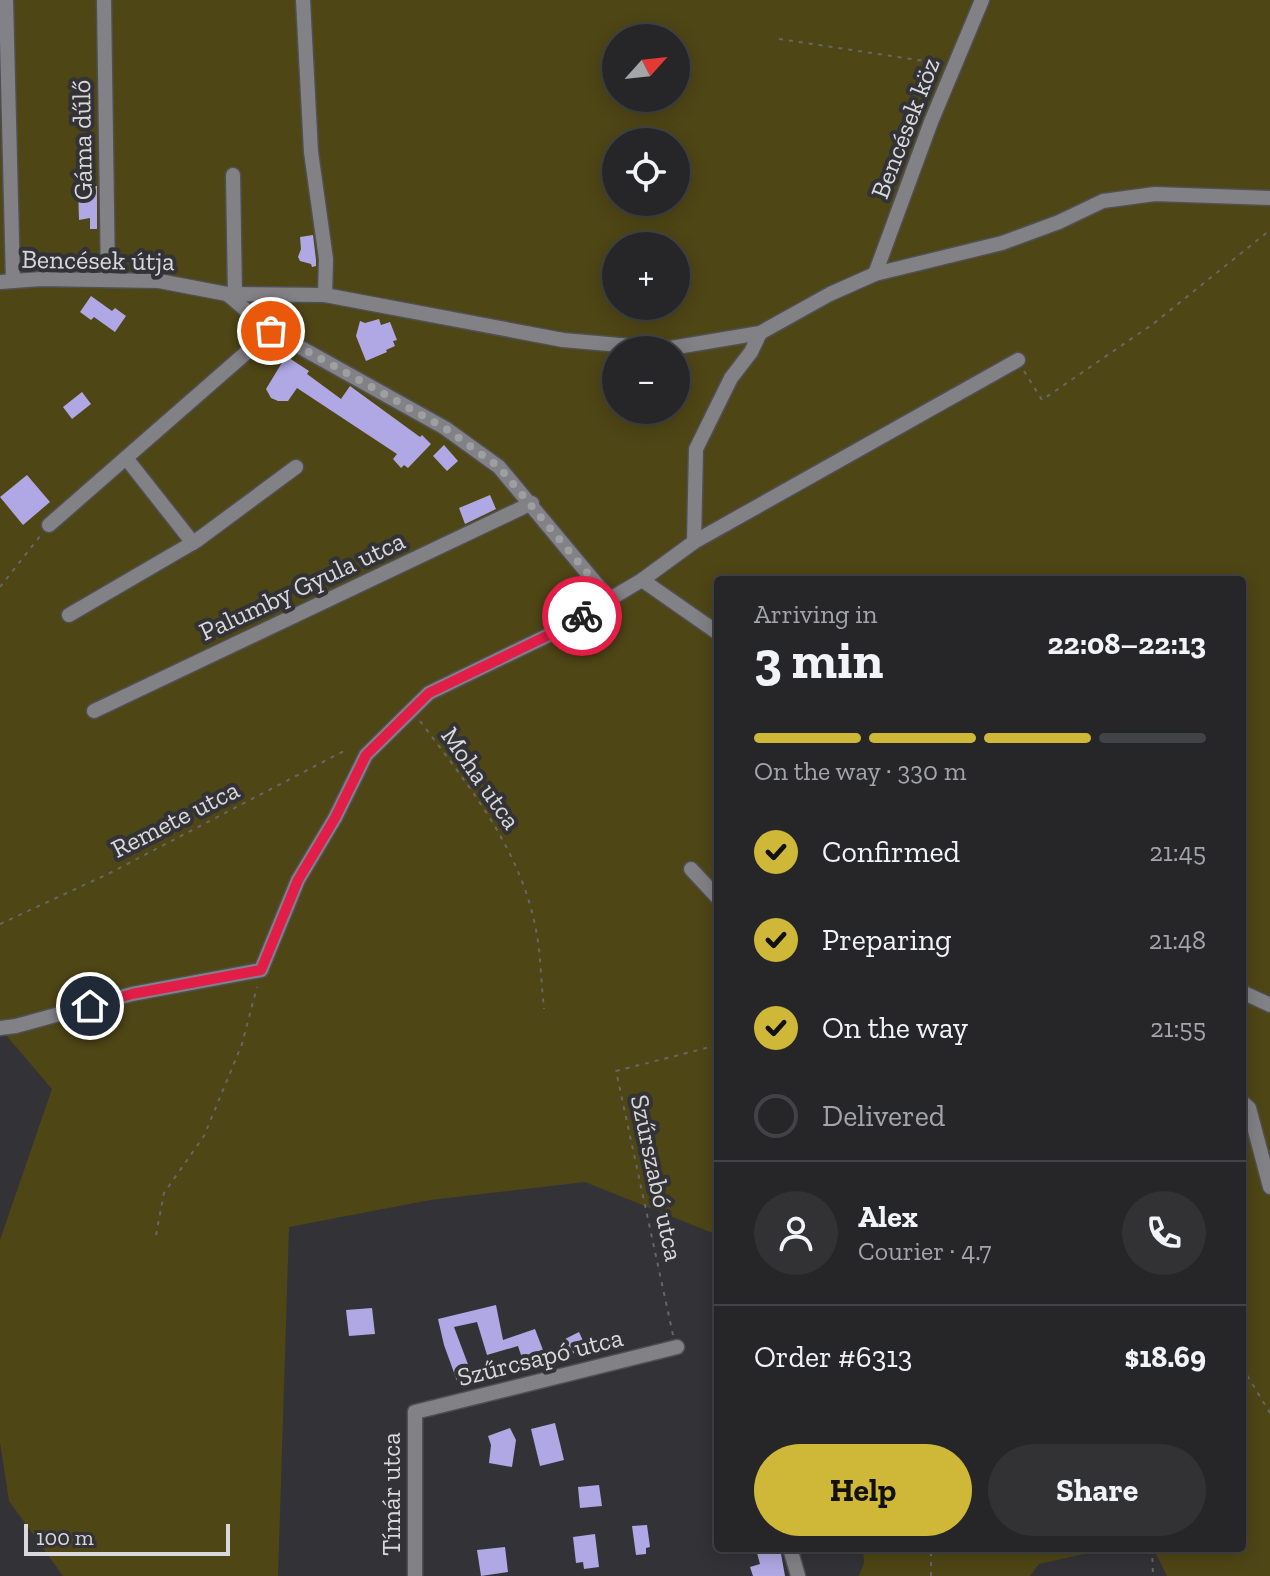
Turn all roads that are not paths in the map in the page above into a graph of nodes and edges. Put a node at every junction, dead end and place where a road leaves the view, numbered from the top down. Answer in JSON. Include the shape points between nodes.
{"nodes":[{"id":1,"x":6,"y":0,"type":"edge"},
{"id":2,"x":104,"y":0,"type":"edge"},
{"id":3,"x":303,"y":0,"type":"edge"},
{"id":4,"x":982,"y":0,"type":"edge"},
{"id":5,"x":233,"y":175,"type":"dead end"},
{"id":6,"x":1270,"y":198,"type":"edge"},
{"id":7,"x":875,"y":274,"type":"junction"},
{"id":8,"x":108,"y":280,"type":"junction"},
{"id":9,"x":6,"y":282,"type":"edge"},
{"id":10,"x":231,"y":294,"type":"junction"},
{"id":11,"x":325,"y":295,"type":"junction"},
{"id":12,"x":271,"y":331,"type":"junction"},
{"id":13,"x":760,"y":333,"type":"junction"},
{"id":14,"x":1018,"y":360,"type":"road end"},
{"id":15,"x":126,"y":458,"type":"junction"},
{"id":16,"x":296,"y":467,"type":"dead end"},
{"id":17,"x":532,"y":503,"type":"junction"},
{"id":18,"x":49,"y":525,"type":"road end"},
{"id":19,"x":694,"y":542,"type":"junction"},
{"id":20,"x":193,"y":543,"type":"junction"},
{"id":21,"x":642,"y":580,"type":"junction"},
{"id":22,"x":609,"y":599,"type":"junction"},
{"id":23,"x":69,"y":615,"type":"dead end"},
{"id":24,"x":714,"y":630,"type":"edge"},
{"id":25,"x":94,"y":711,"type":"dead end"},
{"id":26,"x":691,"y":869,"type":"dead end"},
{"id":27,"x":714,"y":894,"type":"edge"},
{"id":28,"x":1246,"y":994,"type":"edge"},
{"id":29,"x":1270,"y":1005,"type":"edge"},
{"id":30,"x":0,"y":1028,"type":"edge"},
{"id":31,"x":1246,"y":1105,"type":"edge"},
{"id":32,"x":1270,"y":1187,"type":"edge"},
{"id":33,"x":677,"y":1347,"type":"road end"},
{"id":34,"x":415,"y":1412,"type":"joint"},
{"id":35,"x":791,"y":1552,"type":"edge"},
{"id":36,"x":415,"y":1576,"type":"edge"},
{"id":37,"x":798,"y":1576,"type":"edge"}],
"edges":[{"from":1,"to":9,"type":"street"},
{"from":2,"to":8,"type":"street","name":"Gáma dűlő"},
{"from":3,"to":11,"type":"street"},
{"from":4,"to":7,"type":"street","name":"Bencések köz"},
{"from":5,"to":10,"type":"street"},
{"from":6,"to":7,"type":"street","via":[[1155,194],[1103,201],[1002,243]]},
{"from":7,"to":13,"type":"street"},
{"from":8,"to":9,"type":"street","name":"Bencések útja"},
{"from":8,"to":10,"type":"street","name":"Bencések útja","via":[[159,281]]},
{"from":10,"to":11,"type":"street"},
{"from":10,"to":12,"type":"street","name":"Bencések útja"},
{"from":11,"to":13,"type":"street","via":[[563,340],[665,349]]},
{"from":12,"to":15,"type":"street"},
{"from":12,"to":17,"type":"street","name":"Bencések útja","via":[[445,428],[499,467]]},
{"from":13,"to":19,"type":"street","via":[[696,449]]},
{"from":14,"to":19,"type":"street"},
{"from":15,"to":18,"type":"street"},
{"from":15,"to":20,"type":"street"},
{"from":16,"to":20,"type":"street"},
{"from":17,"to":22,"type":"street","name":"Bencések útja"},
{"from":17,"to":25,"type":"street","name":"Palumby Gyula utca"},
{"from":19,"to":21,"type":"street"},
{"from":20,"to":23,"type":"street"},
{"from":21,"to":22,"type":"street"},
{"from":21,"to":24,"type":"street"},
{"from":22,"to":30,"type":"street","via":[[551,634],[429,693],[366,755],[298,880],[261,970],[132,994]]},
{"from":26,"to":27,"type":"street"},
{"from":28,"to":29,"type":"street"},
{"from":31,"to":32,"type":"street"},
{"from":33,"to":34,"type":"street","name":"Szűrcsapó utca"},
{"from":34,"to":36,"type":"street","name":"Tímár utca"},
{"from":35,"to":37,"type":"street"}]}
